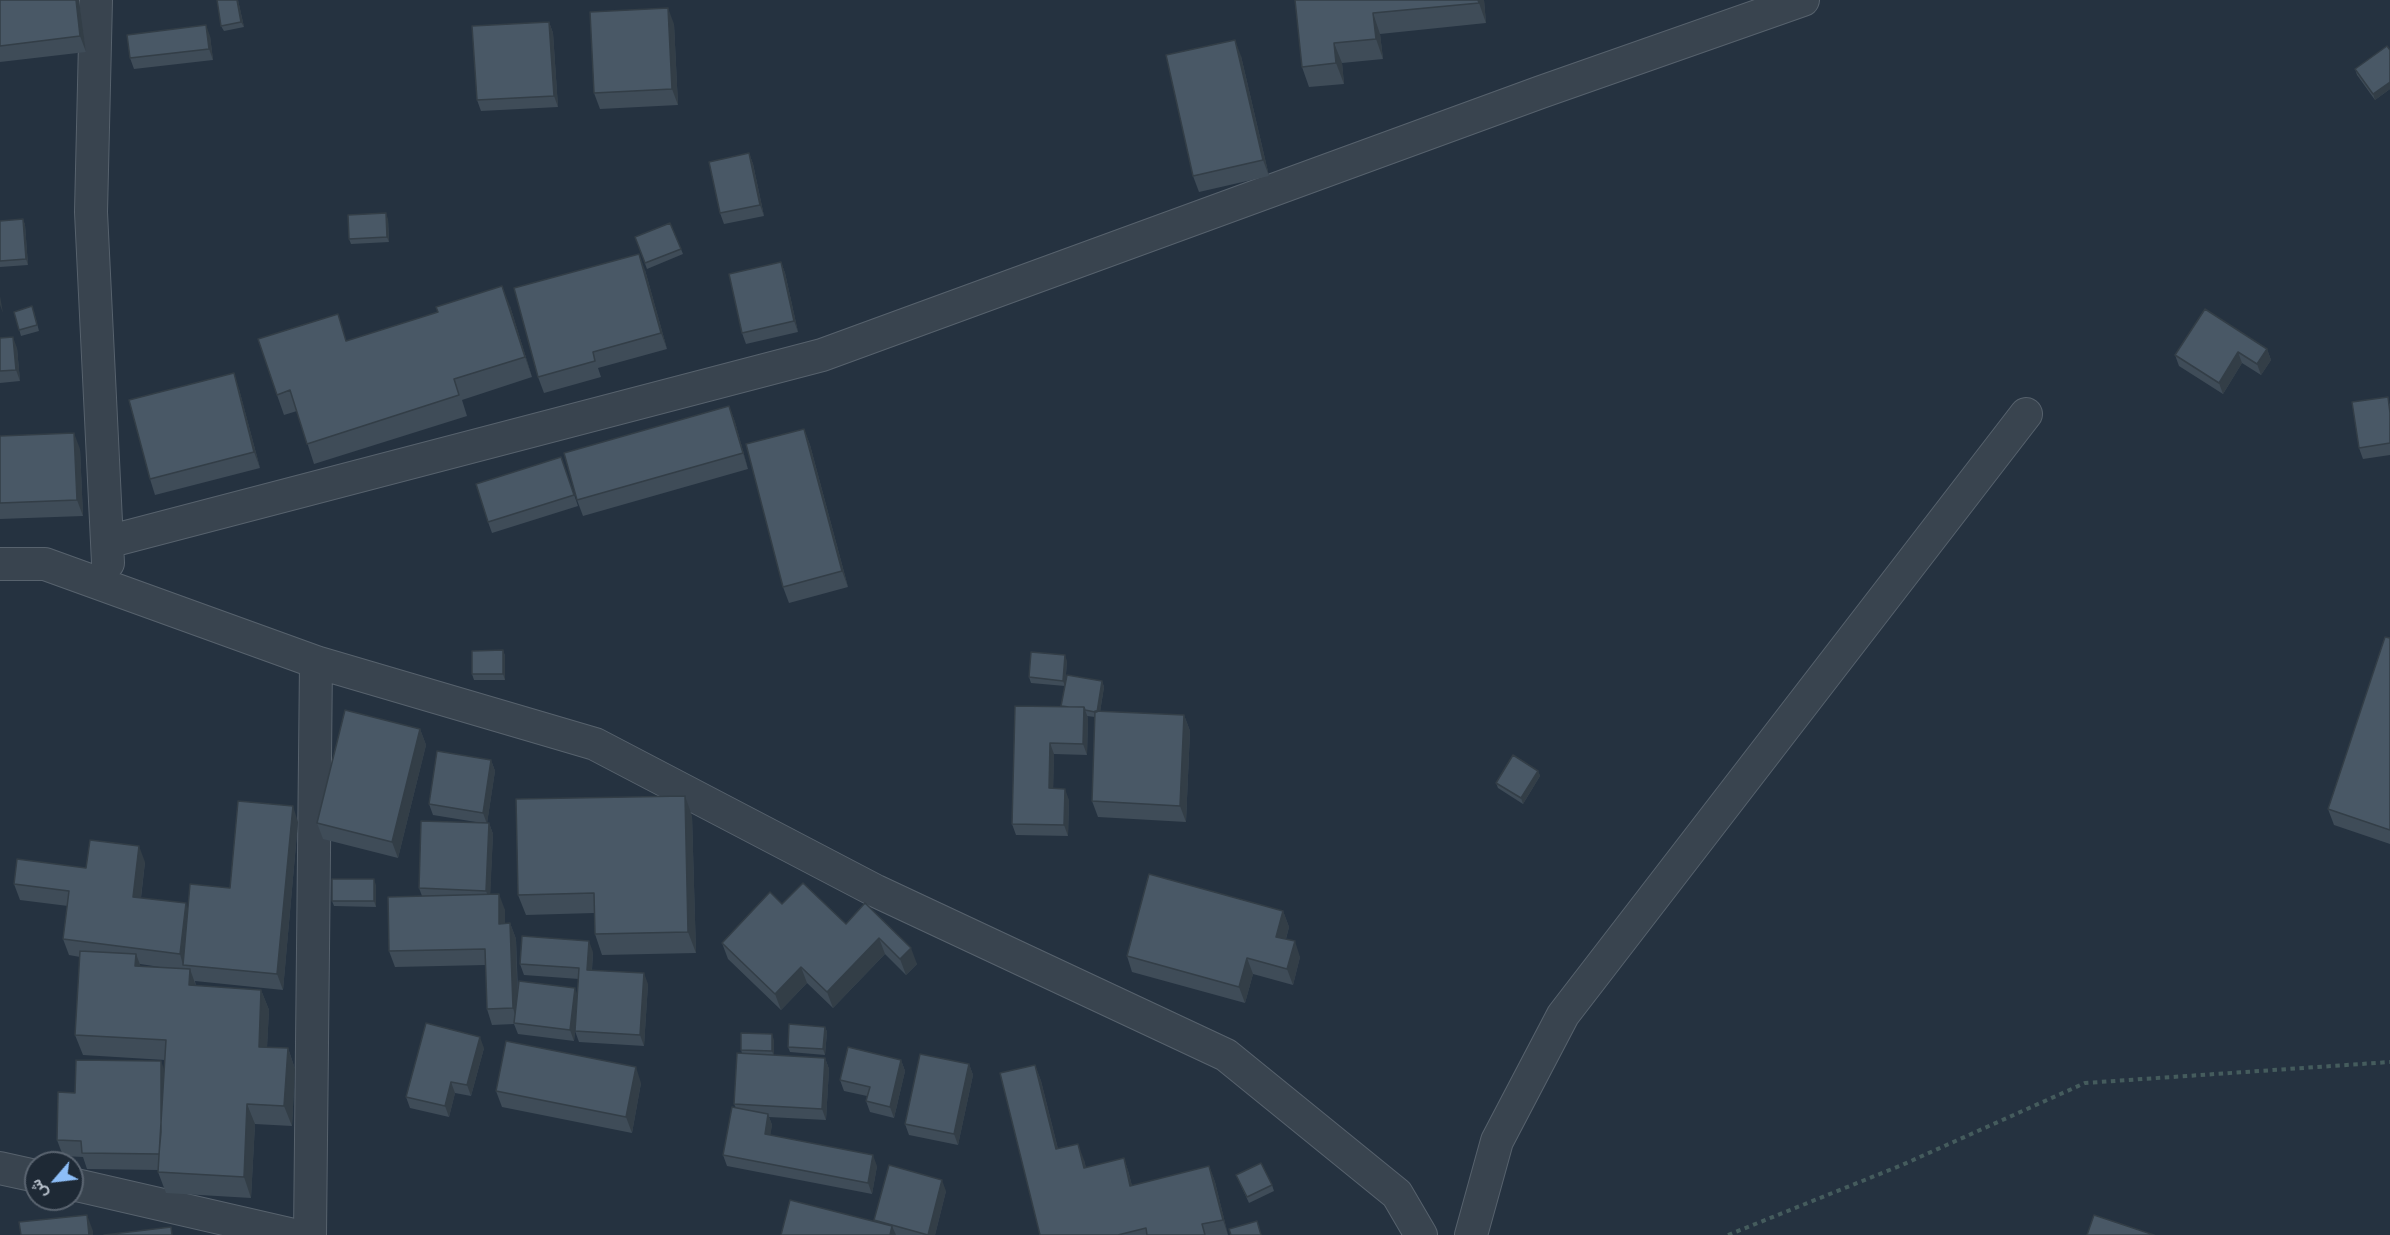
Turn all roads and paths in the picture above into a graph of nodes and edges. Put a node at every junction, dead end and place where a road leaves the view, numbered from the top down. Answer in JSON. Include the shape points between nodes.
{"nodes":[{"id":1,"x":96,"y":0,"type":"edge"},
{"id":2,"x":1803,"y":0,"type":"edge"},
{"id":3,"x":2026,"y":414,"type":"dead end"},
{"id":4,"x":107,"y":542,"type":"junction"},
{"id":5,"x":0,"y":564,"type":"edge"},
{"id":6,"x":110,"y":588,"type":"junction"},
{"id":7,"x":316,"y":662,"type":"junction"},
{"id":8,"x":2390,"y":1062,"type":"edge"},
{"id":9,"x":0,"y":1168,"type":"edge"},
{"id":10,"x":24,"y":1173,"type":"edge"},
{"id":11,"x":84,"y":1187,"type":"edge"},
{"id":12,"x":294,"y":1235,"type":"edge"},
{"id":13,"x":310,"y":1235,"type":"edge"},
{"id":14,"x":1421,"y":1235,"type":"edge"},
{"id":15,"x":1471,"y":1235,"type":"edge"},
{"id":16,"x":1728,"y":1235,"type":"edge"}],
"edges":[{"from":1,"to":4,"type":"street","via":[[91,213]]},
{"from":2,"to":4,"type":"street","via":[[822,355]]},
{"from":3,"to":15,"type":"street","via":[[1563,1015],[1497,1141]]},
{"from":4,"to":6,"type":"street"},
{"from":5,"to":6,"type":"street","via":[[45,564]]},
{"from":6,"to":7,"type":"street"},
{"from":7,"to":13,"type":"street"},
{"from":7,"to":14,"type":"street","via":[[595,744],[876,891],[1226,1055],[1397,1194]]},
{"from":8,"to":16,"type":"path","via":[[2085,1083],[1902,1165]]},
{"from":9,"to":10,"type":"street"},
{"from":11,"to":12,"type":"street"}]}
